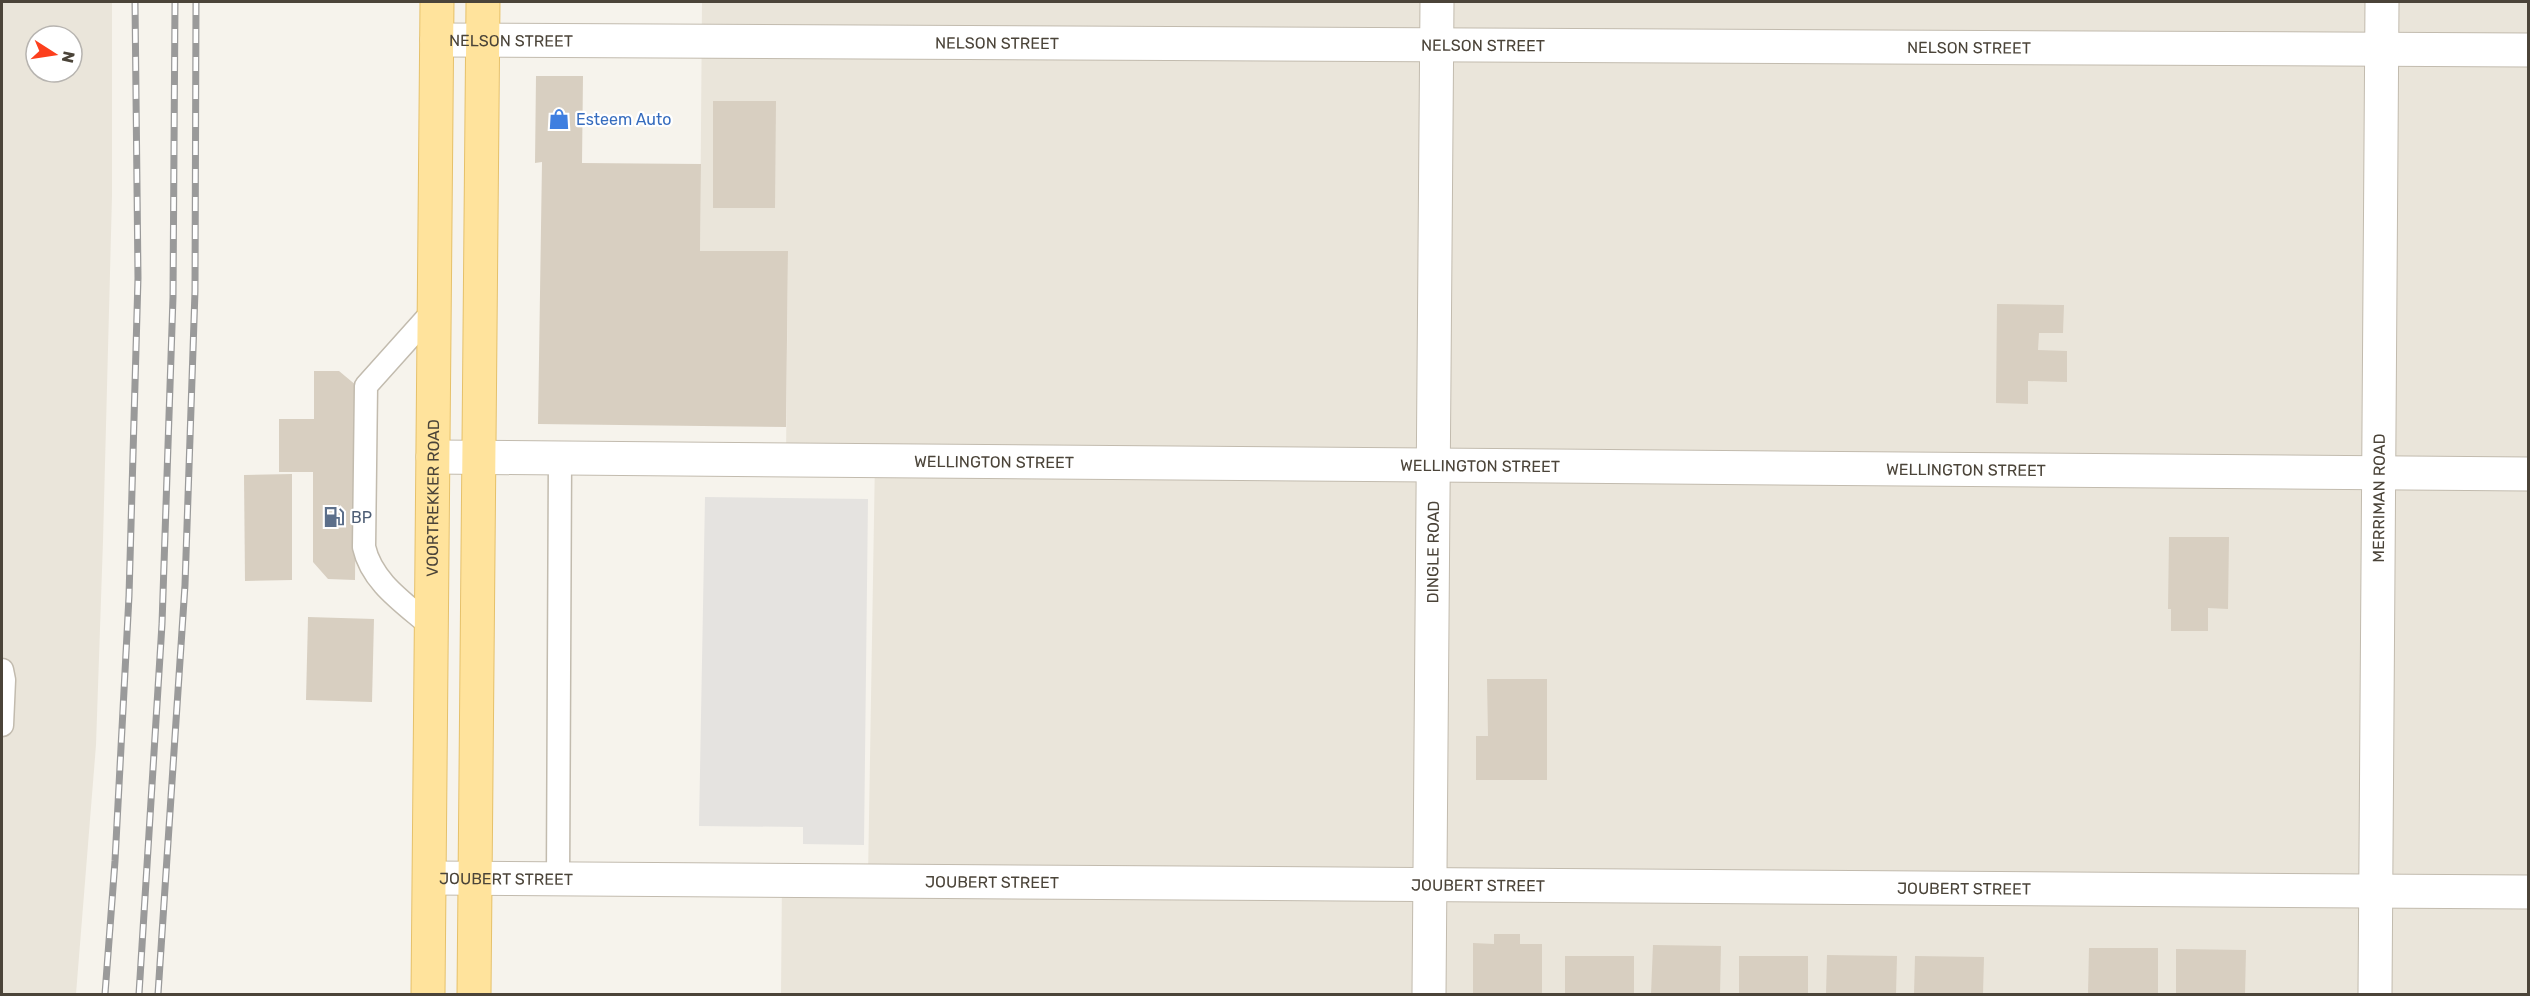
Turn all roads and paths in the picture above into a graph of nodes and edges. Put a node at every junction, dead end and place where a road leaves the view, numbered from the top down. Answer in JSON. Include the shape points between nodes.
{"nodes":[{"id":1,"x":437,"y":2,"type":"edge"},
{"id":2,"x":483,"y":2,"type":"edge"},
{"id":3,"x":1437,"y":2,"type":"edge"},
{"id":4,"x":2382,"y":2,"type":"edge"},
{"id":5,"x":437,"y":40,"type":"junction"},
{"id":6,"x":483,"y":40,"type":"junction"},
{"id":7,"x":1436,"y":45,"type":"junction"},
{"id":8,"x":2381,"y":49,"type":"junction"},
{"id":9,"x":2529,"y":50,"type":"edge"},
{"id":10,"x":435,"y":309,"type":"junction"},
{"id":11,"x":433,"y":457,"type":"junction"},
{"id":12,"x":480,"y":458,"type":"junction"},
{"id":13,"x":560,"y":459,"type":"junction"},
{"id":14,"x":1432,"y":465,"type":"junction"},
{"id":15,"x":2380,"y":473,"type":"junction"},
{"id":16,"x":2529,"y":474,"type":"edge"},
{"id":17,"x":432,"y":627,"type":"junction"},
{"id":18,"x":2,"y":670,"type":"edge"},
{"id":19,"x":2,"y":725,"type":"edge"},
{"id":20,"x":430,"y":878,"type":"junction"},
{"id":21,"x":476,"y":879,"type":"junction"},
{"id":22,"x":558,"y":880,"type":"junction"},
{"id":23,"x":1430,"y":886,"type":"junction"},
{"id":24,"x":2376,"y":891,"type":"junction"},
{"id":25,"x":2529,"y":892,"type":"edge"},
{"id":26,"x":428,"y":994,"type":"edge"},
{"id":27,"x":474,"y":994,"type":"edge"},
{"id":28,"x":1429,"y":994,"type":"edge"},
{"id":29,"x":2375,"y":994,"type":"edge"}],
"edges":[{"from":1,"to":5,"type":"main road","name":"VOORTREKKER ROAD"},
{"from":2,"to":6,"type":"main road"},
{"from":3,"to":7,"type":"street","name":"DINGLE ROAD"},
{"from":4,"to":8,"type":"street","name":"MERRIMAN ROAD"},
{"from":5,"to":6,"type":"street","name":"NELSON STREET"},
{"from":5,"to":10,"type":"main road","name":"VOORTREKKER ROAD"},
{"from":6,"to":7,"type":"street","name":"NELSON STREET"},
{"from":6,"to":12,"type":"main road"},
{"from":7,"to":8,"type":"street","name":"NELSON STREET"},
{"from":7,"to":14,"type":"street","name":"DINGLE ROAD"},
{"from":8,"to":9,"type":"street","name":"NELSON STREET"},
{"from":8,"to":15,"type":"street","name":"MERRIMAN ROAD"},
{"from":10,"to":11,"type":"main road","name":"VOORTREKKER ROAD"},
{"from":10,"to":17,"type":"lane","via":[[366,386],[364,547],[367,560],[383,584]]},
{"from":11,"to":12,"type":"street","name":"WELLINGTON STREET"},
{"from":11,"to":17,"type":"main road","name":"VOORTREKKER ROAD"},
{"from":12,"to":13,"type":"street","name":"WELLINGTON STREET"},
{"from":12,"to":21,"type":"main road"},
{"from":13,"to":14,"type":"street","name":"WELLINGTON STREET"},
{"from":13,"to":22,"type":"lane"},
{"from":14,"to":15,"type":"street","name":"WELLINGTON STREET"},
{"from":14,"to":23,"type":"street","name":"DINGLE ROAD"},
{"from":15,"to":16,"type":"street","name":"WELLINGTON STREET"},
{"from":15,"to":24,"type":"street","name":"MERRIMAN ROAD"},
{"from":17,"to":20,"type":"main road","name":"VOORTREKKER ROAD"},
{"from":18,"to":19,"type":"lane"},
{"from":20,"to":21,"type":"street","name":"JOUBERT STREET"},
{"from":20,"to":26,"type":"main road","name":"VOORTREKKER ROAD"},
{"from":21,"to":22,"type":"street","name":"JOUBERT STREET"},
{"from":21,"to":27,"type":"main road"},
{"from":22,"to":23,"type":"street","name":"JOUBERT STREET"},
{"from":23,"to":24,"type":"street","name":"JOUBERT STREET"},
{"from":23,"to":28,"type":"street","name":"DINGLE ROAD"},
{"from":24,"to":25,"type":"street","name":"JOUBERT STREET"},
{"from":24,"to":29,"type":"street","name":"MERRIMAN ROAD"}]}
